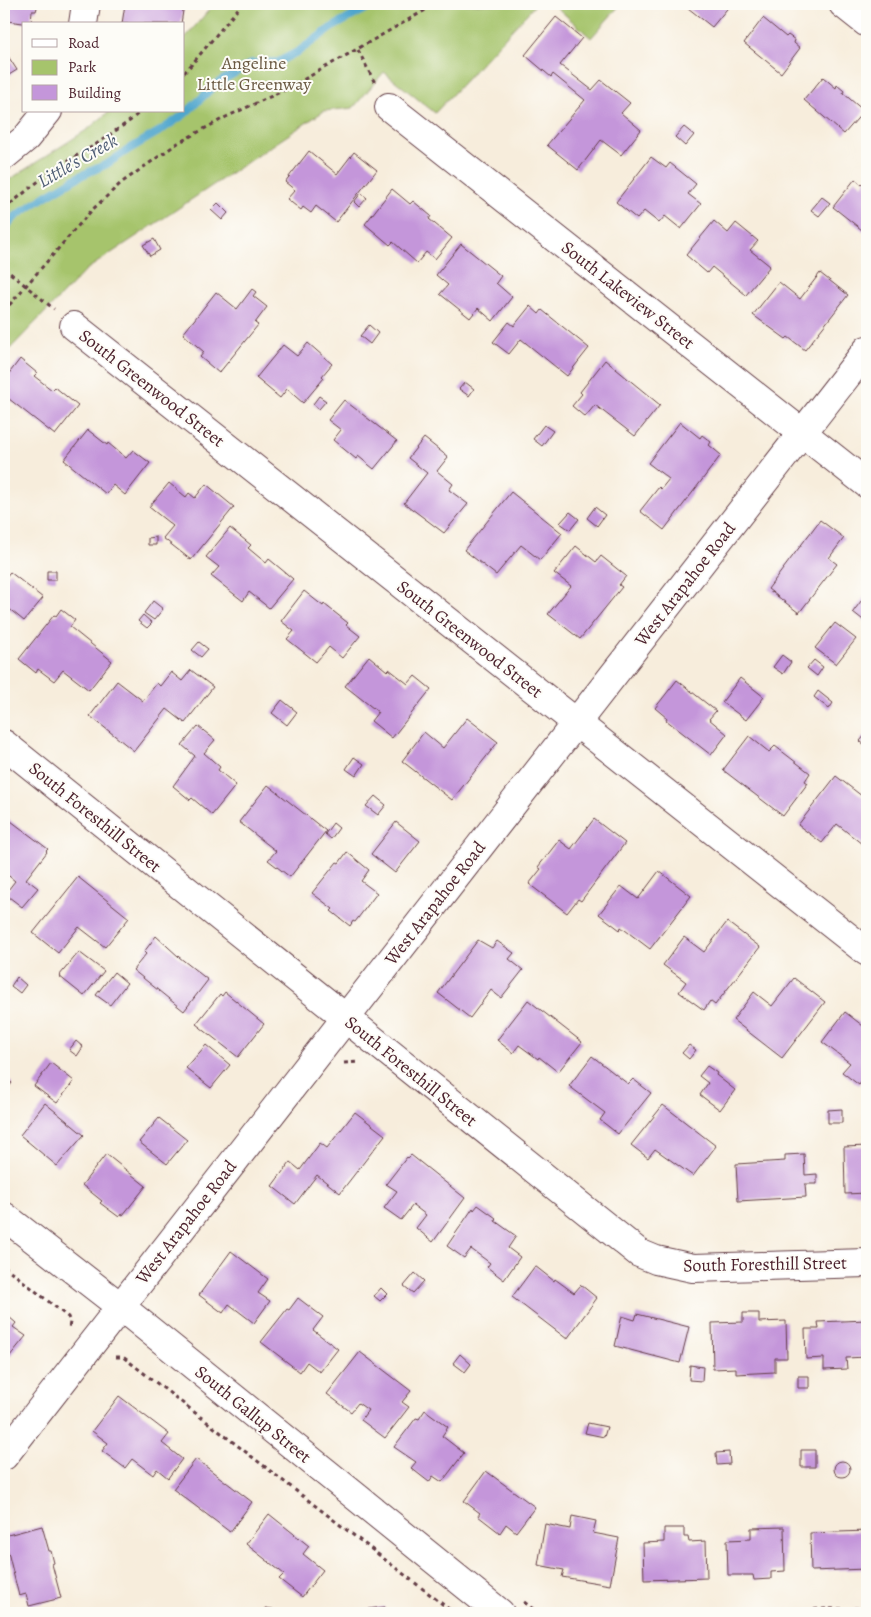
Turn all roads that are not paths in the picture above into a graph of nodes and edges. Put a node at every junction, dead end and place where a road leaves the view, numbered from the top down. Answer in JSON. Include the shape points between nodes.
{"nodes":[{"id":1,"x":86,"y":4,"type":"edge"},
{"id":2,"x":843,"y":4,"type":"edge"},
{"id":3,"x":83,"y":22,"type":"edge"},
{"id":4,"x":867,"y":23,"type":"edge"},
{"id":5,"x":389,"y":107,"type":"road end"},
{"id":6,"x":47,"y":112,"type":"edge"},
{"id":7,"x":4,"y":156,"type":"edge"},
{"id":8,"x":74,"y":326,"type":"road end"},
{"id":9,"x":867,"y":350,"type":"edge"},
{"id":10,"x":802,"y":433,"type":"junction"},
{"id":11,"x":867,"y":484,"type":"edge"},
{"id":12,"x":577,"y":722,"type":"junction"},
{"id":13,"x":4,"y":744,"type":"edge"},
{"id":14,"x":867,"y":952,"type":"edge"},
{"id":15,"x":346,"y":1018,"type":"junction"},
{"id":16,"x":4,"y":1216,"type":"edge"},
{"id":17,"x":867,"y":1263,"type":"edge"},
{"id":18,"x":121,"y":1307,"type":"junction"},
{"id":19,"x":4,"y":1456,"type":"edge"},
{"id":20,"x":509,"y":1605,"type":"edge"}],
"edges":[{"from":1,"to":3,"type":"street"},
{"from":2,"to":4,"type":"street"},
{"from":5,"to":10,"type":"street","name":"South Lakeview Street"},
{"from":6,"to":7,"type":"street","via":[[26,138]]},
{"from":8,"to":12,"type":"street","name":"South Greenwood Street"},
{"from":9,"to":10,"type":"street","name":"West Arapahoe Road"},
{"from":10,"to":11,"type":"street","name":"South Lakeview Street"},
{"from":10,"to":12,"type":"street","name":"West Arapahoe Road"},
{"from":12,"to":14,"type":"street","name":"South Greenwood Street"},
{"from":12,"to":15,"type":"street","name":"West Arapahoe Road"},
{"from":13,"to":15,"type":"street","name":"South Foresthill Street"},
{"from":15,"to":17,"type":"street","name":"South Foresthill Street","via":[[639,1253],[693,1268]]},
{"from":15,"to":18,"type":"street","name":"West Arapahoe Road"},
{"from":16,"to":18,"type":"street","name":"South Gallup Street"},
{"from":18,"to":19,"type":"street","name":"West Arapahoe Road"},
{"from":18,"to":20,"type":"street","name":"South Gallup Street"}]}
